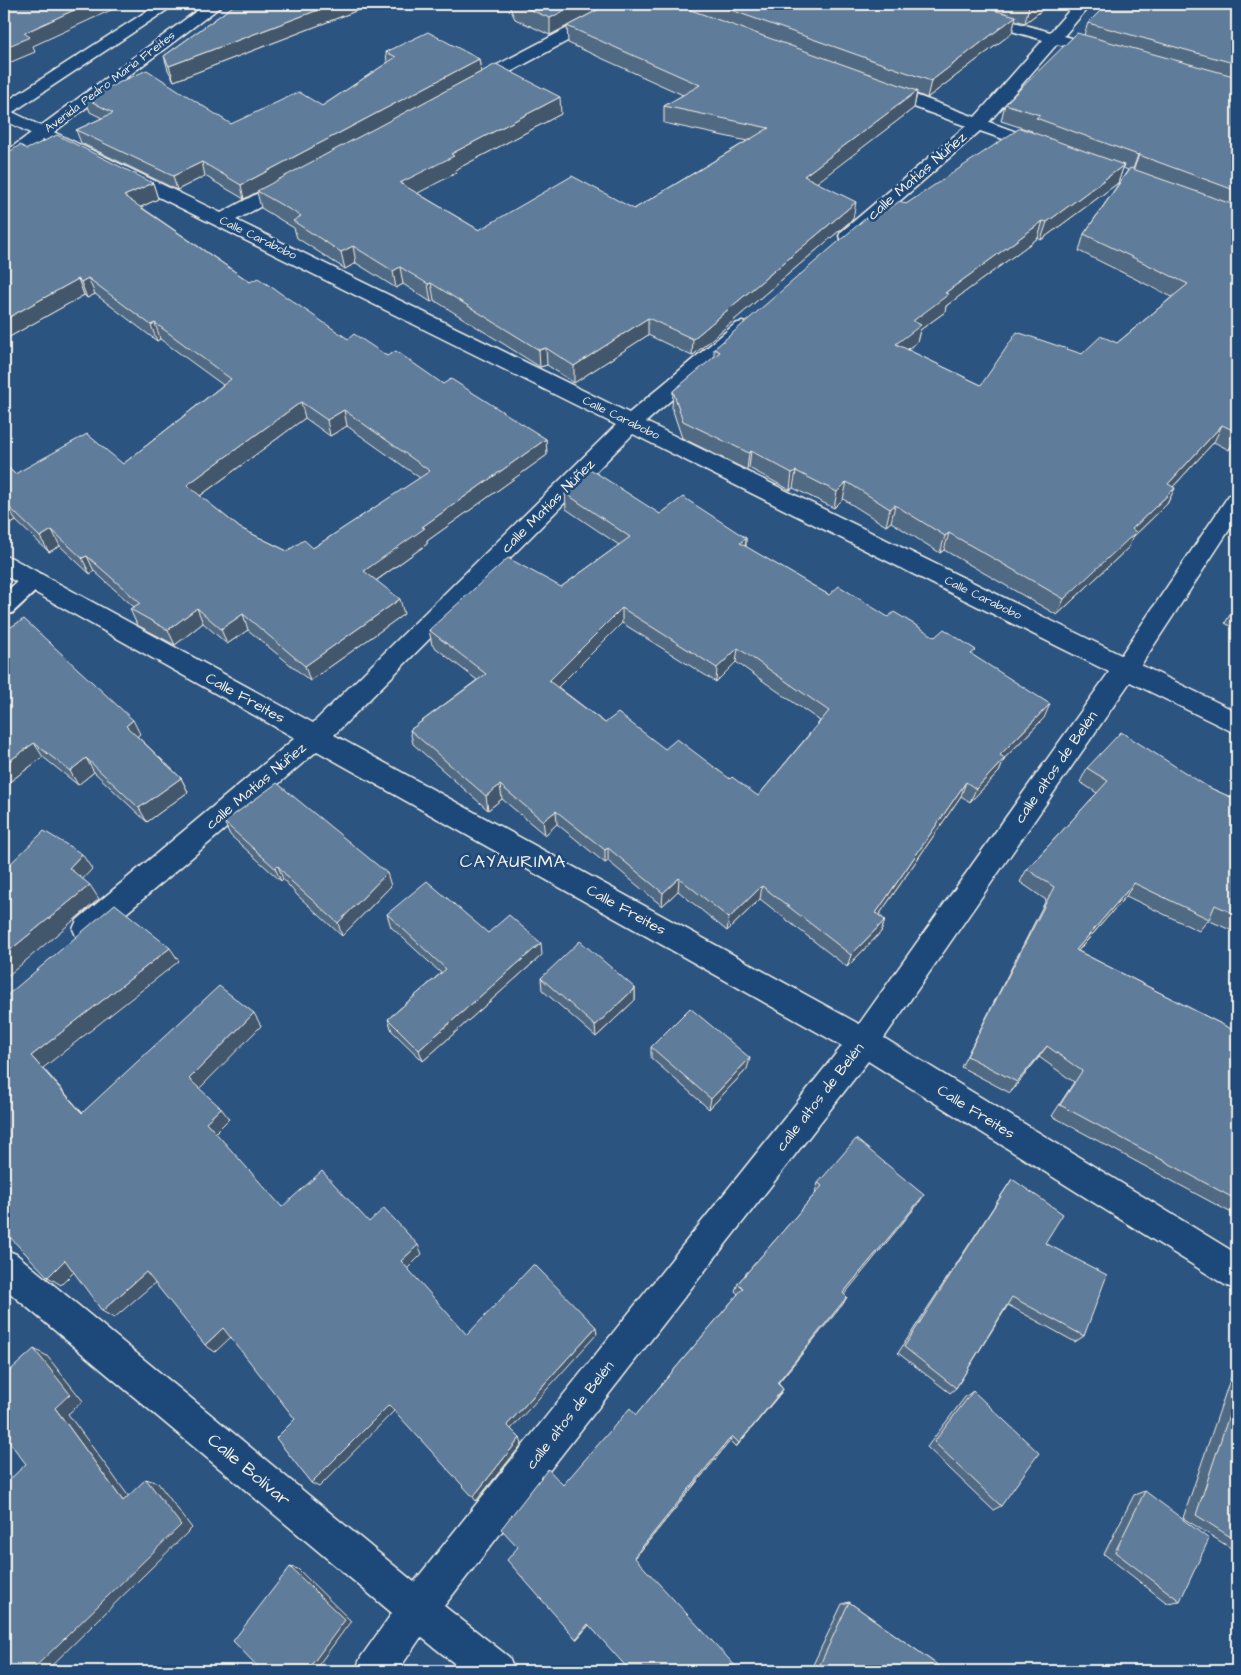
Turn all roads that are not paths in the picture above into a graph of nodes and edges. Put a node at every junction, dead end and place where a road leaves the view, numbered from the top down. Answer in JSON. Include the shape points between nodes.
{"nodes":[{"id":1,"x":168,"y":4,"type":"edge"},
{"id":2,"x":216,"y":4,"type":"edge"},
{"id":3,"x":624,"y":4,"type":"edge"},
{"id":4,"x":933,"y":4,"type":"edge"},
{"id":5,"x":979,"y":4,"type":"edge"},
{"id":6,"x":1083,"y":4,"type":"edge"},
{"id":7,"x":1069,"y":36,"type":"junction"},
{"id":8,"x":868,"y":84,"type":"edge"},
{"id":9,"x":458,"y":93,"type":"edge"},
{"id":10,"x":4,"y":112,"type":"edge"},
{"id":11,"x":978,"y":124,"type":"junction"},
{"id":12,"x":44,"y":132,"type":"junction"},
{"id":13,"x":1061,"y":154,"type":"edge"},
{"id":14,"x":4,"y":161,"type":"edge"},
{"id":15,"x":309,"y":173,"type":"edge"},
{"id":16,"x":222,"y":220,"type":"junction"},
{"id":17,"x":835,"y":248,"type":"edge"},
{"id":18,"x":759,"y":313,"type":"edge"},
{"id":19,"x":631,"y":423,"type":"junction"},
{"id":20,"x":1237,"y":502,"type":"edge"},
{"id":21,"x":4,"y":564,"type":"edge"},
{"id":22,"x":33,"y":580,"type":"junction"},
{"id":23,"x":4,"y":607,"type":"edge"},
{"id":24,"x":1125,"y":669,"type":"junction"},
{"id":25,"x":1237,"y":724,"type":"edge"},
{"id":26,"x":315,"y":737,"type":"junction"},
{"id":27,"x":72,"y":941,"type":"edge"},
{"id":28,"x":864,"y":1042,"type":"junction"},
{"id":29,"x":4,"y":1266,"type":"edge"},
{"id":30,"x":1237,"y":1273,"type":"edge"},
{"id":31,"x":417,"y":1609,"type":"junction"},
{"id":32,"x":375,"y":1671,"type":"edge"},
{"id":33,"x":495,"y":1671,"type":"edge"}],
"edges":[{"from":1,"to":10,"type":"street","name":"Avenida Pedro María Freites"},
{"from":2,"to":12,"type":"street","name":"Avenida Pedro María Freites"},
{"from":3,"to":9,"type":"street"},
{"from":4,"to":7,"type":"street"},
{"from":5,"to":7,"type":"street"},
{"from":6,"to":7,"type":"street","name":"calle Matías Núñez"},
{"from":7,"to":11,"type":"street","name":"calle Matías Núñez"},
{"from":8,"to":11,"type":"street"},
{"from":10,"to":12,"type":"street","name":"Calle Carabobo"},
{"from":11,"to":13,"type":"street"},
{"from":11,"to":17,"type":"street","name":"calle Matías Núñez"},
{"from":12,"to":14,"type":"street","name":"Avenida Pedro María Freites"},
{"from":12,"to":16,"type":"street","name":"Calle Carabobo"},
{"from":15,"to":16,"type":"street"},
{"from":16,"to":19,"type":"street","name":"Calle Carabobo"},
{"from":18,"to":19,"type":"street","name":"calle Matías Núñez"},
{"from":19,"to":24,"type":"street","name":"Calle Carabobo"},
{"from":19,"to":26,"type":"street","name":"calle Matías Núñez"},
{"from":20,"to":24,"type":"street","name":"calle altos de Belén"},
{"from":21,"to":22,"type":"street","name":"Calle Freites"},
{"from":22,"to":23,"type":"lane"},
{"from":22,"to":26,"type":"street","name":"Calle Freites"},
{"from":24,"to":25,"type":"street","name":"Calle Carabobo"},
{"from":24,"to":28,"type":"street","name":"calle altos de Belén"},
{"from":26,"to":27,"type":"street","name":"calle Matías Núñez"},
{"from":26,"to":28,"type":"street","name":"Calle Freites"},
{"from":28,"to":30,"type":"street","name":"Calle Freites"},
{"from":28,"to":31,"type":"street","name":"calle altos de Belén"},
{"from":29,"to":31,"type":"street","name":"Calle Bolívar"},
{"from":31,"to":32,"type":"street","name":"calle altos de Belén"},
{"from":31,"to":33,"type":"street","name":"Calle Bolívar"}]}
